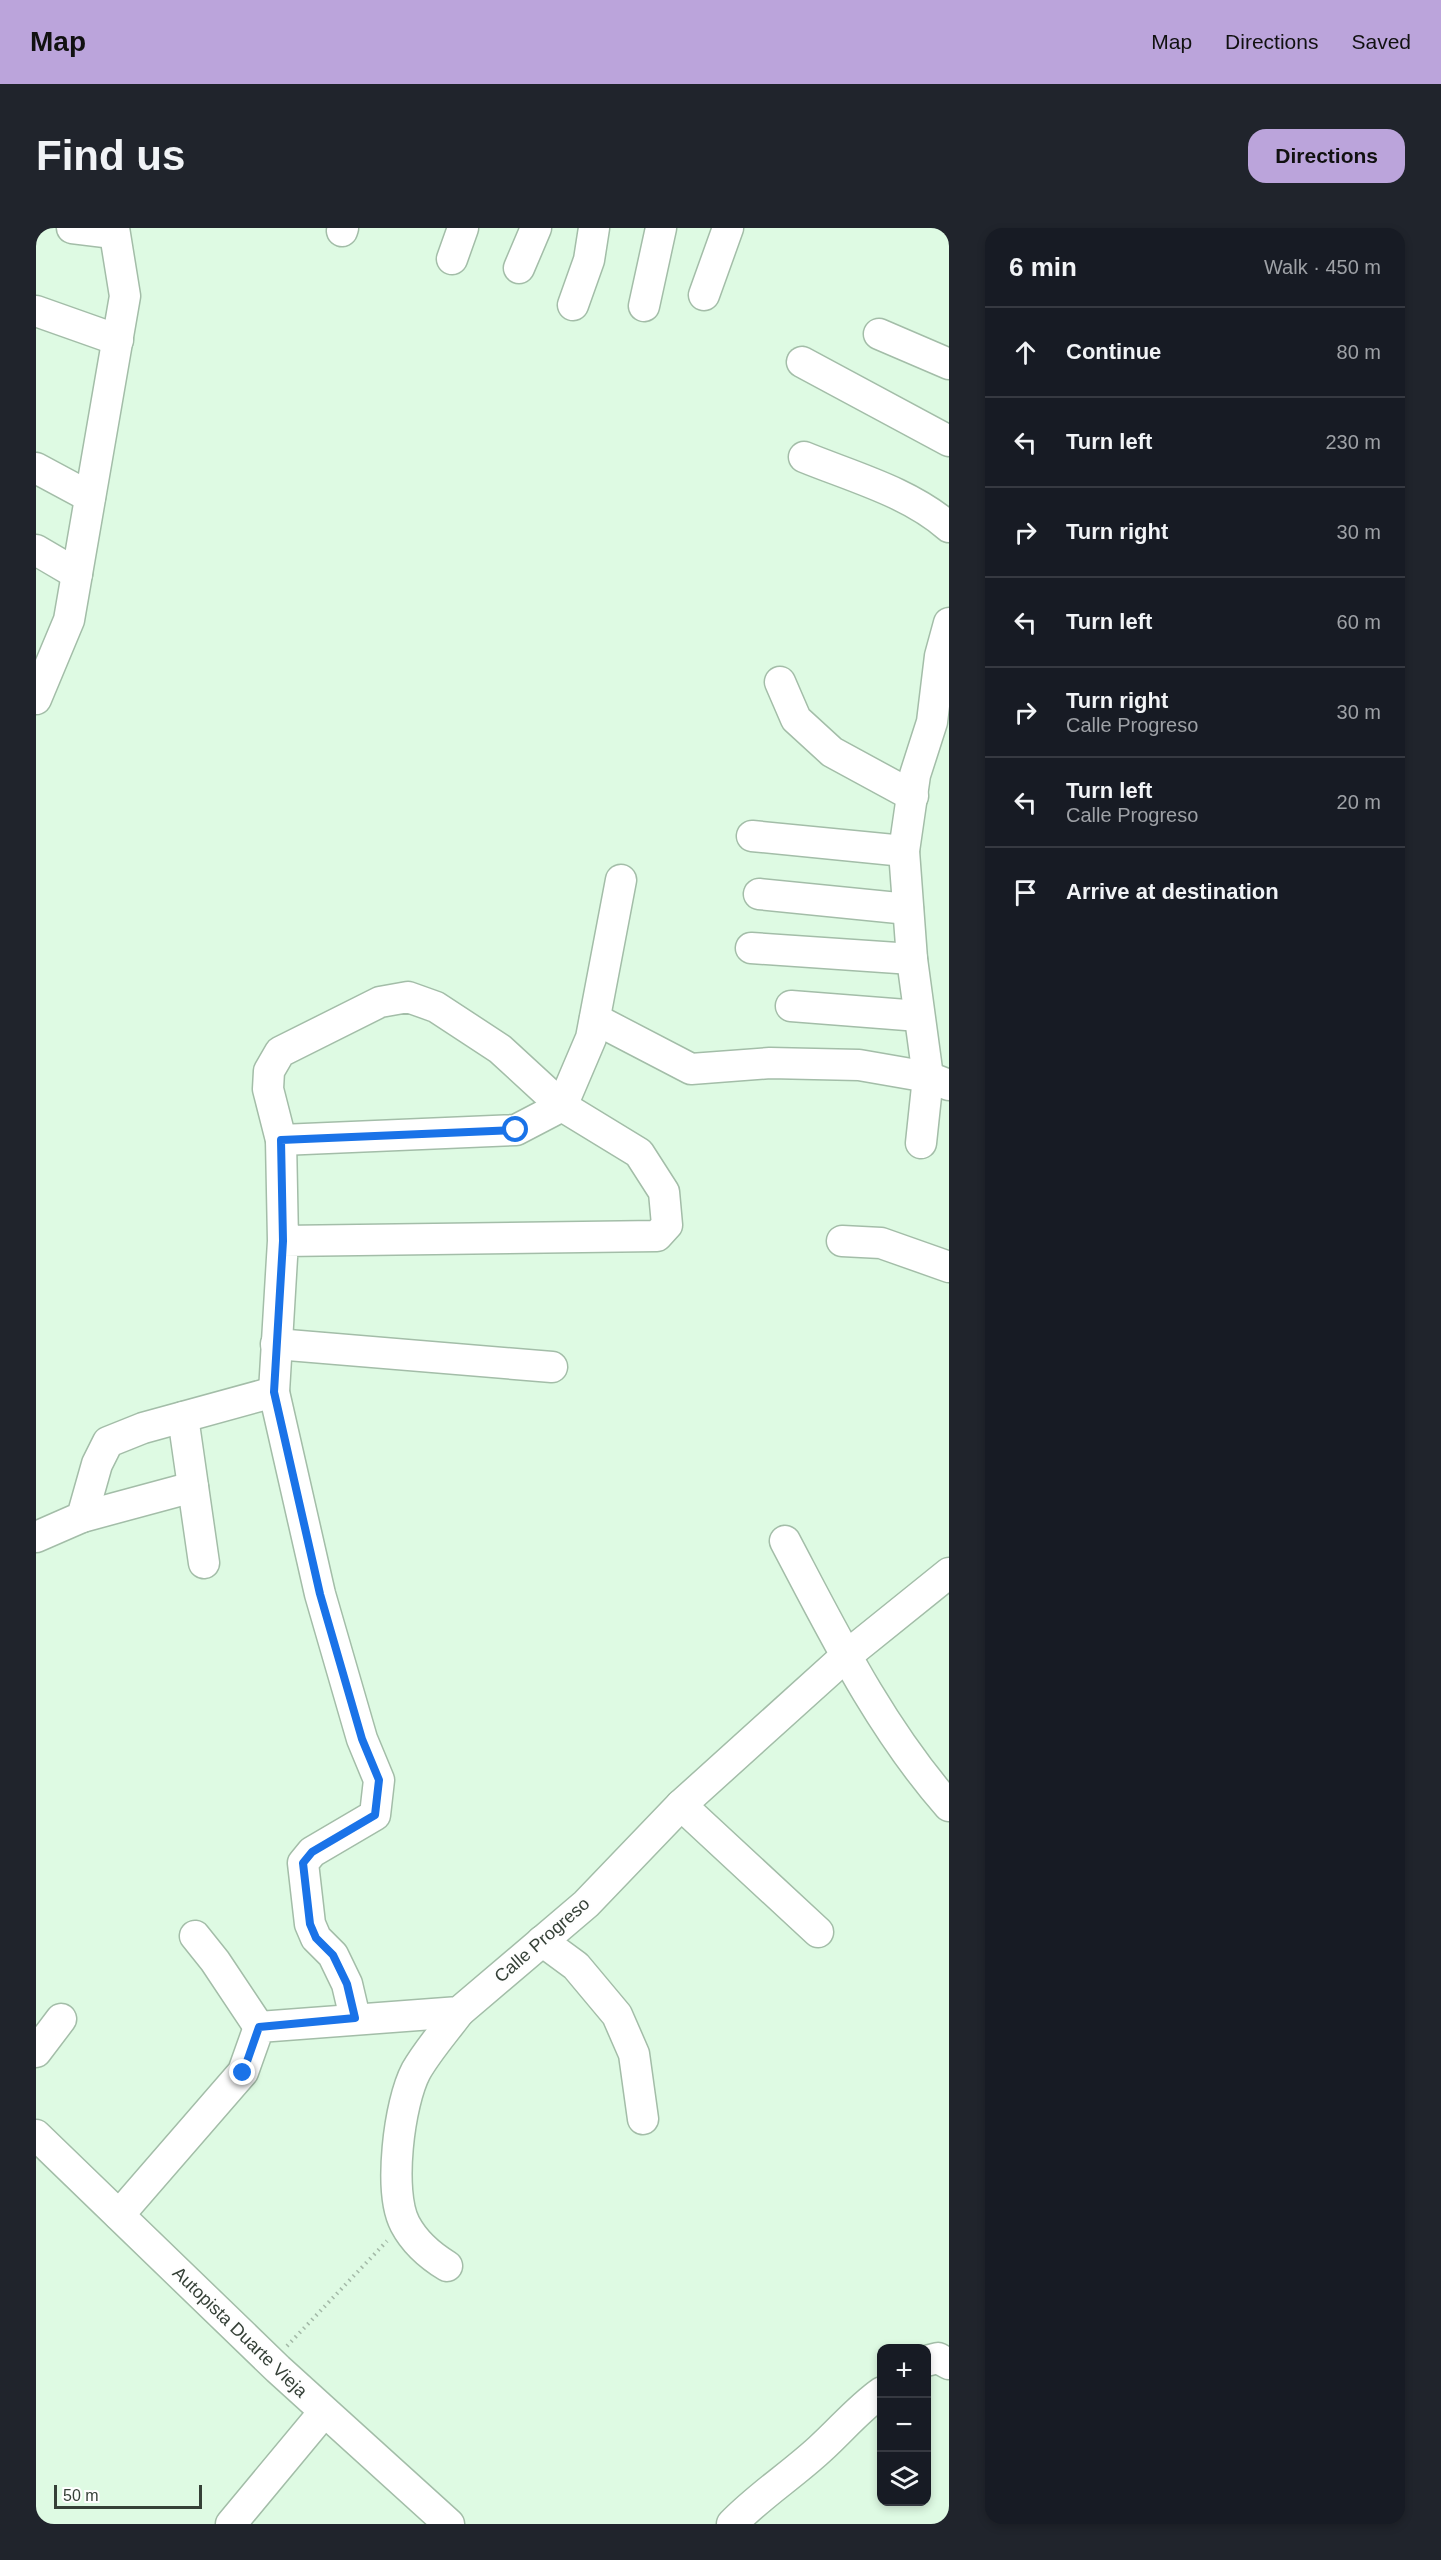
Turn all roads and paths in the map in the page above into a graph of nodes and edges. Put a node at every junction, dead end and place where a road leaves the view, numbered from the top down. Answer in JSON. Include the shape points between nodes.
{"nodes":[{"id":1,"x":72,"y":228,"type":"edge"},
{"id":2,"x":463,"y":228,"type":"edge"},
{"id":3,"x":536,"y":228,"type":"edge"},
{"id":4,"x":594,"y":228,"type":"edge"},
{"id":5,"x":661,"y":228,"type":"edge"},
{"id":6,"x":728,"y":228,"type":"edge"},
{"id":7,"x":114,"y":231,"type":"edge"},
{"id":8,"x":452,"y":259,"type":"dead end"},
{"id":9,"x":519,"y":268,"type":"dead end"},
{"id":10,"x":704,"y":295,"type":"dead end"},
{"id":11,"x":573,"y":305,"type":"dead end"},
{"id":12,"x":644,"y":306,"type":"dead end"},
{"id":13,"x":36,"y":311,"type":"edge"},
{"id":14,"x":879,"y":334,"type":"dead end"},
{"id":15,"x":118,"y":340,"type":"junction"},
{"id":16,"x":802,"y":362,"type":"dead end"},
{"id":17,"x":949,"y":364,"type":"edge"},
{"id":18,"x":949,"y":441,"type":"edge"},
{"id":19,"x":804,"y":457,"type":"dead end"},
{"id":20,"x":36,"y":468,"type":"edge"},
{"id":21,"x":90,"y":496,"type":"junction"},
{"id":22,"x":949,"y":527,"type":"edge"},
{"id":23,"x":36,"y":550,"type":"edge"},
{"id":24,"x":77,"y":574,"type":"junction"},
{"id":25,"x":949,"y":623,"type":"edge"},
{"id":26,"x":780,"y":682,"type":"dead end"},
{"id":27,"x":36,"y":699,"type":"edge"},
{"id":28,"x":913,"y":796,"type":"junction"},
{"id":29,"x":752,"y":836,"type":"dead end"},
{"id":30,"x":904,"y":851,"type":"junction"},
{"id":31,"x":621,"y":880,"type":"dead end"},
{"id":32,"x":759,"y":894,"type":"dead end"},
{"id":33,"x":908,"y":909,"type":"junction"},
{"id":34,"x":751,"y":948,"type":"dead end"},
{"id":35,"x":912,"y":959,"type":"junction"},
{"id":36,"x":791,"y":1006,"type":"dead end"},
{"id":37,"x":919,"y":1016,"type":"junction"},
{"id":38,"x":595,"y":1019,"type":"junction"},
{"id":39,"x":938,"y":1081,"type":"edge"},
{"id":40,"x":562,"y":1106,"type":"junction"},
{"id":41,"x":281,"y":1140,"type":"junction"},
{"id":42,"x":921,"y":1143,"type":"dead end"},
{"id":43,"x":283,"y":1241,"type":"junction"},
{"id":44,"x":842,"y":1241,"type":"dead end"},
{"id":45,"x":949,"y":1267,"type":"edge"},
{"id":46,"x":276,"y":1344,"type":"junction"},
{"id":47,"x":552,"y":1367,"type":"dead end"},
{"id":48,"x":274,"y":1392,"type":"junction"},
{"id":49,"x":183,"y":1417,"type":"junction"},
{"id":50,"x":193,"y":1487,"type":"junction"},
{"id":51,"x":82,"y":1517,"type":"junction"},
{"id":52,"x":36,"y":1537,"type":"edge"},
{"id":53,"x":785,"y":1541,"type":"dead end"},
{"id":54,"x":204,"y":1563,"type":"dead end"},
{"id":55,"x":949,"y":1573,"type":"edge"},
{"id":56,"x":846,"y":1656,"type":"junction"},
{"id":57,"x":681,"y":1805,"type":"junction"},
{"id":58,"x":949,"y":1806,"type":"edge"},
{"id":59,"x":818,"y":1932,"type":"dead end"},
{"id":60,"x":195,"y":1936,"type":"dead end"},
{"id":61,"x":542,"y":1941,"type":"junction"},
{"id":62,"x":459,"y":2012,"type":"junction"},
{"id":63,"x":355,"y":2018,"type":"junction"},
{"id":64,"x":61,"y":2019,"type":"dead end"},
{"id":65,"x":259,"y":2027,"type":"junction"},
{"id":66,"x":36,"y":2052,"type":"edge"},
{"id":67,"x":643,"y":2119,"type":"dead end"},
{"id":68,"x":36,"y":2135,"type":"edge"},
{"id":69,"x":119,"y":2215,"type":"junction"},
{"id":70,"x":404,"y":2223,"type":"junction"},
{"id":71,"x":447,"y":2266,"type":"dead end"},
{"id":72,"x":931,"y":2360,"type":"edge"},
{"id":73,"x":271,"y":2362,"type":"junction"},
{"id":74,"x":949,"y":2364,"type":"edge"},
{"id":75,"x":877,"y":2395,"type":"edge"},
{"id":76,"x":324,"y":2412,"type":"junction"},
{"id":77,"x":231,"y":2524,"type":"edge"},
{"id":78,"x":448,"y":2524,"type":"edge"},
{"id":79,"x":732,"y":2524,"type":"edge"}],
"edges":[{"from":1,"to":7,"type":"street"},
{"from":2,"to":8,"type":"street"},
{"from":3,"to":9,"type":"street"},
{"from":4,"to":11,"type":"street","via":[[589,260]]},
{"from":5,"to":12,"type":"street"},
{"from":6,"to":10,"type":"street"},
{"from":7,"to":15,"type":"street","via":[[125,296]]},
{"from":13,"to":15,"type":"street"},
{"from":14,"to":17,"type":"street"},
{"from":15,"to":21,"type":"street"},
{"from":16,"to":18,"type":"street"},
{"from":19,"to":22,"type":"street","via":[[906,498]]},
{"from":20,"to":21,"type":"street"},
{"from":21,"to":24,"type":"street"},
{"from":23,"to":24,"type":"street"},
{"from":24,"to":27,"type":"street","via":[[69,620]]},
{"from":25,"to":28,"type":"street","via":[[940,656],[932,722],[915,775]]},
{"from":26,"to":28,"type":"street","via":[[796,719],[832,752]]},
{"from":28,"to":30,"type":"street"},
{"from":29,"to":30,"type":"street"},
{"from":30,"to":33,"type":"street"},
{"from":31,"to":38,"type":"street"},
{"from":32,"to":33,"type":"street"},
{"from":33,"to":35,"type":"street"},
{"from":34,"to":35,"type":"street"},
{"from":35,"to":37,"type":"street"},
{"from":36,"to":37,"type":"street"},
{"from":37,"to":39,"type":"street"},
{"from":38,"to":39,"type":"street","via":[[691,1069],[770,1063],[859,1065]]},
{"from":38,"to":40,"type":"street"},
{"from":39,"to":42,"type":"street"},
{"from":40,"to":41,"type":"street","via":[[516,1130]]},
{"from":40,"to":41,"type":"street","via":[[500,1049],[436,1007],[408,997],[380,1002],[280,1052],[269,1071],[268,1089]]},
{"from":40,"to":43,"type":"street","via":[[639,1153],[664,1192],[667,1225],[657,1236]]},
{"from":41,"to":43,"type":"street"},
{"from":43,"to":46,"type":"street"},
{"from":44,"to":45,"type":"street","via":[[881,1243]]},
{"from":46,"to":47,"type":"street"},
{"from":46,"to":48,"type":"street"},
{"from":48,"to":49,"type":"street"},
{"from":48,"to":63,"type":"street","via":[[320,1594],[362,1739],[379,1780],[375,1815],[312,1852],[303,1863],[310,1924],[316,1938],[338,1964]]},
{"from":49,"to":50,"type":"street"},
{"from":49,"to":51,"type":"street","via":[[108,1442]]},
{"from":50,"to":51,"type":"street"},
{"from":50,"to":54,"type":"street"},
{"from":51,"to":52,"type":"street"},
{"from":53,"to":56,"type":"street"},
{"from":55,"to":56,"type":"street","name":"Calle Progreso"},
{"from":56,"to":57,"type":"street","name":"Calle Progreso"},
{"from":56,"to":58,"type":"street","via":[[919,1772]]},
{"from":57,"to":59,"type":"street"},
{"from":57,"to":61,"type":"street","name":"Calle Progreso","via":[[586,1904]]},
{"from":60,"to":65,"type":"street"},
{"from":61,"to":62,"type":"street","name":"Calle Progreso"},
{"from":61,"to":67,"type":"street","via":[[576,1966],[616,2015],[634,2054]]},
{"from":62,"to":63,"type":"street"},
{"from":62,"to":70,"type":"street","name":"Calle Progreso","via":[[416,2072],[402,2115],[397,2196]]},
{"from":63,"to":65,"type":"street"},
{"from":64,"to":66,"type":"street"},
{"from":65,"to":69,"type":"street","via":[[243,2073]]},
{"from":68,"to":69,"type":"street","name":"Autopista Duarte Vieja"},
{"from":69,"to":73,"type":"street","name":"Autopista Duarte Vieja"},
{"from":70,"to":71,"type":"street","via":[[426,2253]]},
{"from":70,"to":73,"type":"path"},
{"from":72,"to":74,"type":"street","via":[[938,2358]]},
{"from":73,"to":76,"type":"street","name":"Autopista Duarte Vieja"},
{"from":75,"to":79,"type":"street"},
{"from":76,"to":77,"type":"street"},
{"from":76,"to":78,"type":"street","name":"Autopista Duarte Vieja"}]}
